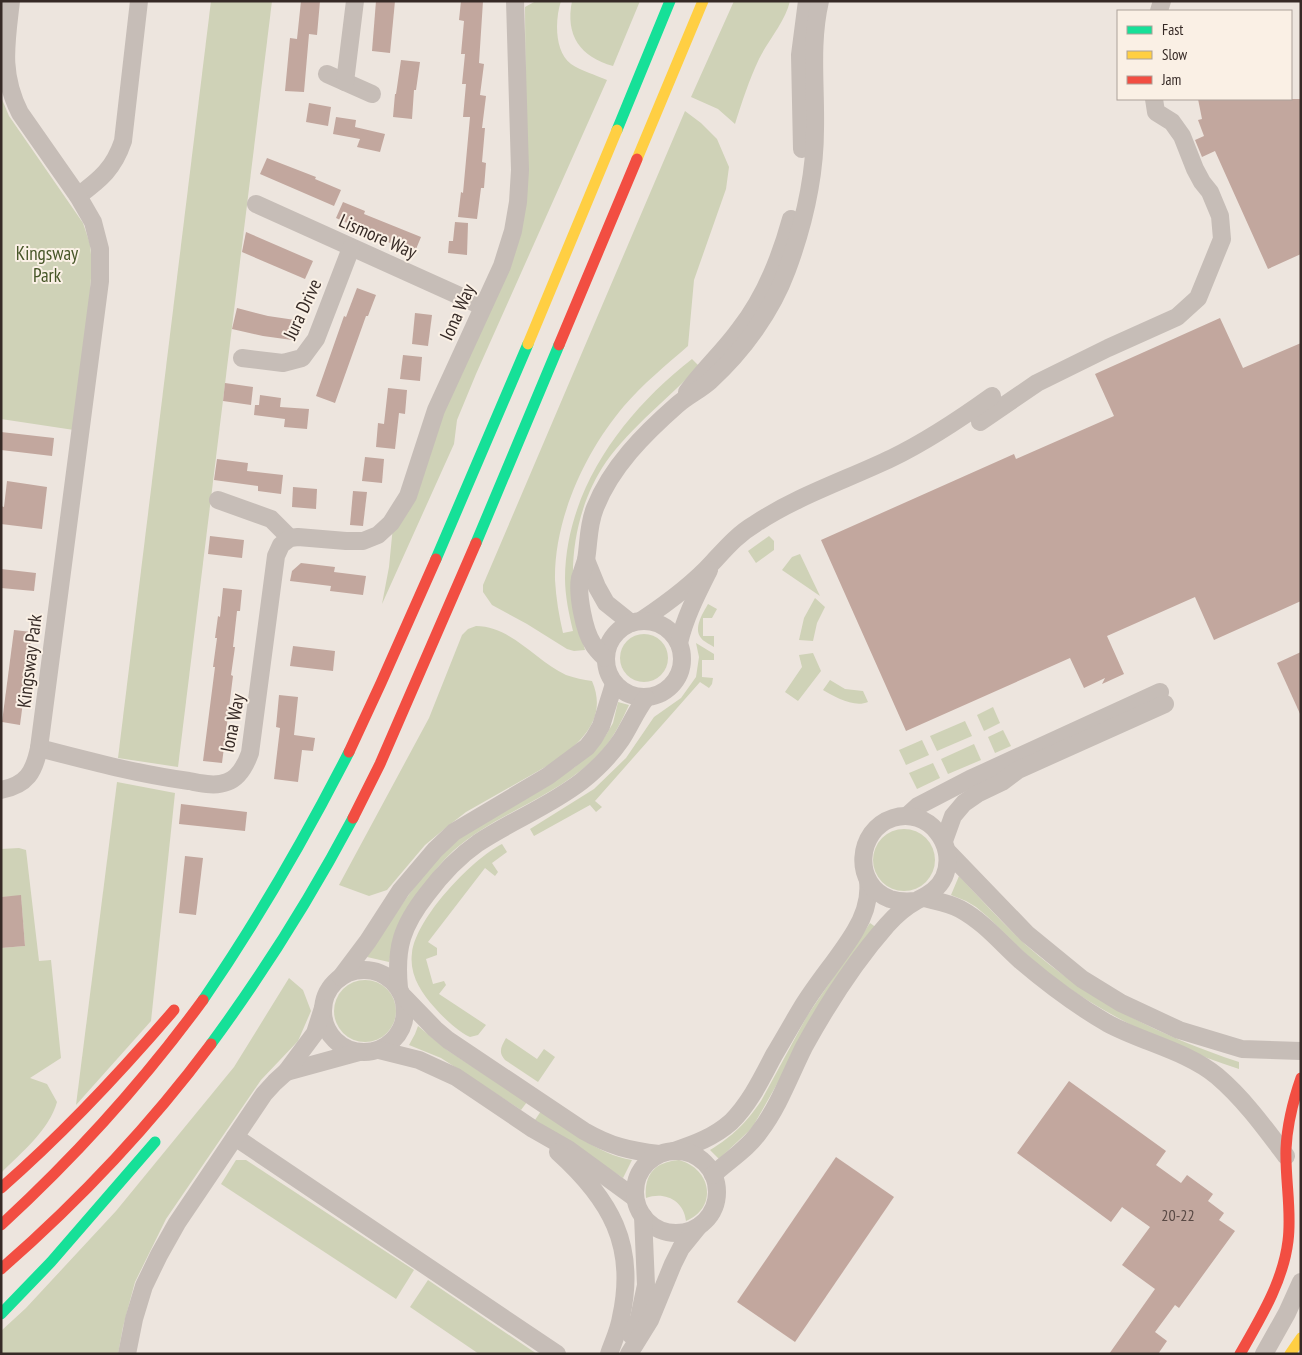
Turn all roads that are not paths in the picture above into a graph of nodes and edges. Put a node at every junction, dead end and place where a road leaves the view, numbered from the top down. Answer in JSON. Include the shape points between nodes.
{"nodes":[{"id":1,"x":11,"y":1,"type":"edge"},
{"id":2,"x":139,"y":1,"type":"edge"},
{"id":3,"x":354,"y":1,"type":"edge"},
{"id":4,"x":514,"y":1,"type":"edge"},
{"id":5,"x":670,"y":1,"type":"edge"},
{"id":6,"x":703,"y":1,"type":"edge"},
{"id":7,"x":807,"y":1,"type":"edge"},
{"id":8,"x":820,"y":1,"type":"edge"},
{"id":9,"x":327,"y":74,"type":"dead end"},
{"id":10,"x":345,"y":82,"type":"junction"},
{"id":11,"x":372,"y":94,"type":"dead end"},
{"id":12,"x":1154,"y":100,"type":"edge"},
{"id":13,"x":78,"y":196,"type":"junction"},
{"id":14,"x":256,"y":204,"type":"dead end"},
{"id":15,"x":352,"y":248,"type":"junction"},
{"id":16,"x":482,"y":306,"type":"junction"},
{"id":17,"x":242,"y":358,"type":"dead end"},
{"id":18,"x":992,"y":396,"type":"dead end"},
{"id":19,"x":678,"y":404,"type":"junction"},
{"id":20,"x":980,"y":422,"type":"dead end"},
{"id":21,"x":218,"y":500,"type":"dead end"},
{"id":22,"x":290,"y":538,"type":"junction"},
{"id":23,"x":586,"y":560,"type":"junction"},
{"id":24,"x":712,"y":563,"type":"junction"},
{"id":25,"x":636,"y":622,"type":"junction"},
{"id":26,"x":679,"y":643,"type":"junction"},
{"id":27,"x":605,"y":658,"type":"junction"},
{"id":28,"x":614,"y":684,"type":"junction"},
{"id":29,"x":646,"y":698,"type":"junction"},
{"id":30,"x":39,"y":748,"type":"junction"},
{"id":31,"x":1,"y":790,"type":"edge"},
{"id":32,"x":907,"y":816,"type":"junction"},
{"id":33,"x":946,"y":846,"type":"junction"},
{"id":34,"x":292,"y":858,"type":"junction"},
{"id":35,"x":868,"y":881,"type":"junction"},
{"id":36,"x":920,"y":899,"type":"junction"},
{"id":37,"x":246,"y":913,"type":"dead end"},
{"id":38,"x":265,"y":968,"type":"junction"},
{"id":39,"x":341,"y":977,"type":"junction"},
{"id":40,"x":401,"y":993,"type":"junction"},
{"id":41,"x":183,"y":998,"type":"dead end"},
{"id":42,"x":323,"y":1008,"type":"junction"},
{"id":43,"x":379,"y":1050,"type":"junction"},
{"id":44,"x":1301,"y":1051,"type":"edge"},
{"id":45,"x":359,"y":1052,"type":"junction"},
{"id":46,"x":206,"y":1069,"type":"dead end"},
{"id":47,"x":286,"y":1072,"type":"junction"},
{"id":48,"x":1301,"y":1078,"type":"edge"},
{"id":49,"x":533,"y":1129,"type":"junction"},
{"id":50,"x":161,"y":1134,"type":"dead end"},
{"id":51,"x":235,"y":1137,"type":"junction"},
{"id":52,"x":667,"y":1153,"type":"junction"},
{"id":53,"x":1291,"y":1160,"type":"junction"},
{"id":54,"x":713,"y":1175,"type":"junction"},
{"id":55,"x":1,"y":1188,"type":"edge"},
{"id":56,"x":635,"y":1198,"type":"junction"},
{"id":57,"x":643,"y":1216,"type":"junction"},
{"id":58,"x":1,"y":1225,"type":"edge"},
{"id":59,"x":698,"y":1227,"type":"junction"},
{"id":60,"x":1,"y":1269,"type":"edge"},
{"id":61,"x":1301,"y":1282,"type":"edge"},
{"id":62,"x":1,"y":1314,"type":"edge"},
{"id":63,"x":1301,"y":1338,"type":"edge"},
{"id":64,"x":126,"y":1354,"type":"edge"},
{"id":65,"x":558,"y":1354,"type":"edge"},
{"id":66,"x":609,"y":1354,"type":"edge"},
{"id":67,"x":618,"y":1354,"type":"edge"},
{"id":68,"x":629,"y":1354,"type":"edge"},
{"id":69,"x":1240,"y":1354,"type":"edge"},
{"id":70,"x":1264,"y":1354,"type":"edge"},
{"id":71,"x":1290,"y":1354,"type":"edge"}],
"edges":[{"from":1,"to":13,"type":"street","name":"Kingsway Park","via":[[5,54],[7,83],[12,98]]},
{"from":2,"to":13,"type":"street","via":[[123,141],[109,170]]},
{"from":3,"to":10,"type":"street"},
{"from":4,"to":16,"type":"street","name":"Iona Way","via":[[520,170],[518,202],[502,266]]},
{"from":5,"to":34,"type":"main road","via":[[394,658]]},
{"from":6,"to":38,"type":"main road","via":[[460,580],[370,784],[313,890]]},
{"from":7,"to":19,"type":"street","via":[[800,55],[802,153],[796,200],[787,234],[776,266],[754,310]]},
{"from":8,"to":19,"type":"street","via":[[814,33],[812,178],[795,249],[776,295],[749,338],[709,382]]},
{"from":9,"to":10,"type":"street"},
{"from":10,"to":11,"type":"street"},
{"from":12,"to":20,"type":"street","via":[[1156,112],[1172,122],[1182,136],[1220,216],[1222,239],[1198,298],[1177,317],[1037,383]]},
{"from":13,"to":30,"type":"street","name":"Kingsway Park","via":[[98,235],[100,281]]},
{"from":14,"to":15,"type":"street","name":"Lismore Way"},
{"from":15,"to":16,"type":"street","name":"Lismore Way"},
{"from":15,"to":17,"type":"street","name":"Jura Drive","via":[[316,339],[302,358],[284,363]]},
{"from":16,"to":22,"type":"street","name":"Iona Way","via":[[436,410],[408,496],[391,523],[378,535],[363,541]]},
{"from":18,"to":24,"type":"street","via":[[909,449],[761,520],[736,538]]},
{"from":19,"to":23,"type":"street","via":[[620,464],[606,485],[594,509]]},
{"from":21,"to":22,"type":"street","via":[[272,519]]},
{"from":22,"to":30,"type":"street","name":"Iona Way","via":[[281,545],[276,556],[250,753],[245,766],[237,774],[226,782],[210,784],[178,780]]},
{"from":23,"to":25,"type":"street","via":[[606,603]]},
{"from":23,"to":27,"type":"street","via":[[580,580],[581,606],[592,643]]},
{"from":24,"to":25,"type":"street","via":[[668,602]]},
{"from":24,"to":26,"type":"street","via":[[691,605]]},
{"from":25,"to":26,"type":"street","via":[[654,622],[664,626]]},
{"from":25,"to":27,"type":"street","via":[[620,628],[612,636]]},
{"from":26,"to":29,"type":"street","via":[[682,667],[677,679],[658,695]]},
{"from":27,"to":28,"type":"street"},
{"from":28,"to":29,"type":"street","via":[[623,692]]},
{"from":28,"to":39,"type":"street","via":[[606,717],[591,742],[548,776],[454,832],[401,890]]},
{"from":29,"to":40,"type":"street","via":[[621,740],[599,766],[559,796],[478,844],[443,873],[403,932],[397,968]]},
{"from":30,"to":31,"type":"street","name":"Kingsway Park","via":[[29,776],[18,785]]},
{"from":32,"to":33,"type":"street","via":[[929,824],[938,831]]},
{"from":32,"to":33,"type":"street","via":[[918,806],[962,783],[1162,698],[971,797],[953,816]]},
{"from":32,"to":35,"type":"street","via":[[881,824],[871,833],[862,858]]},
{"from":33,"to":36,"type":"street","via":[[948,865],[944,878],[936,890]]},
{"from":33,"to":44,"type":"street","via":[[1027,934],[1082,979],[1142,1014],[1198,1037],[1242,1049]]},
{"from":34,"to":37,"type":"main road"},
{"from":34,"to":58,"type":"main road","via":[[204,999],[153,1066],[85,1143]]},
{"from":35,"to":36,"type":"street","via":[[889,899],[902,902]]},
{"from":35,"to":52,"type":"street","via":[[867,902],[856,930],[802,1008],[743,1108],[715,1134]]},
{"from":36,"to":53,"type":"street","via":[[959,908],[1077,1004],[1108,1024],[1186,1057],[1215,1074],[1239,1096]]},
{"from":36,"to":54,"type":"street","via":[[886,926],[856,966],[820,1020],[760,1132]]},
{"from":38,"to":46,"type":"main road"},
{"from":38,"to":60,"type":"main road","via":[[221,1032],[127,1148],[34,1241]]},
{"from":39,"to":40,"type":"street","via":[[353,971],[379,972],[390,979]]},
{"from":39,"to":42,"type":"street","via":[[332,985]]},
{"from":40,"to":43,"type":"street","via":[[406,1010],[404,1023],[390,1044]]},
{"from":40,"to":52,"type":"street","via":[[448,1040],[584,1131],[623,1149]]},
{"from":41,"to":55,"type":"main road","via":[[72,1123]]},
{"from":42,"to":45,"type":"street","via":[[324,1020],[336,1042]]},
{"from":42,"to":47,"type":"street","via":[[315,1032]]},
{"from":43,"to":45,"type":"street"},
{"from":43,"to":49,"type":"street","via":[[438,1067]]},
{"from":45,"to":47,"type":"street"},
{"from":47,"to":51,"type":"street","via":[[264,1094]]},
{"from":48,"to":53,"type":"main road","via":[[1293,1103]]},
{"from":49,"to":56,"type":"street","via":[[568,1149]]},
{"from":49,"to":66,"type":"street","via":[[589,1184],[616,1224],[626,1273],[625,1296],[621,1320]]},
{"from":50,"to":62,"type":"main road","via":[[52,1262]]},
{"from":51,"to":64,"type":"street","via":[[159,1255],[144,1286]]},
{"from":51,"to":65,"type":"street"},
{"from":52,"to":54,"type":"street","via":[[693,1155]]},
{"from":52,"to":56,"type":"street","via":[[648,1162],[640,1172]]},
{"from":53,"to":69,"type":"main road","via":[[1286,1252],[1276,1286]]},
{"from":54,"to":59,"type":"street","via":[[717,1198],[710,1214]]},
{"from":56,"to":57,"type":"street"},
{"from":57,"to":59,"type":"street","via":[[650,1224],[668,1232],[684,1232]]},
{"from":57,"to":67,"type":"street","via":[[646,1269],[643,1301],[631,1335]]},
{"from":59,"to":68,"type":"street","via":[[673,1264],[650,1320]]},
{"from":61,"to":70,"type":"street"},
{"from":63,"to":71,"type":"main road"}]}
